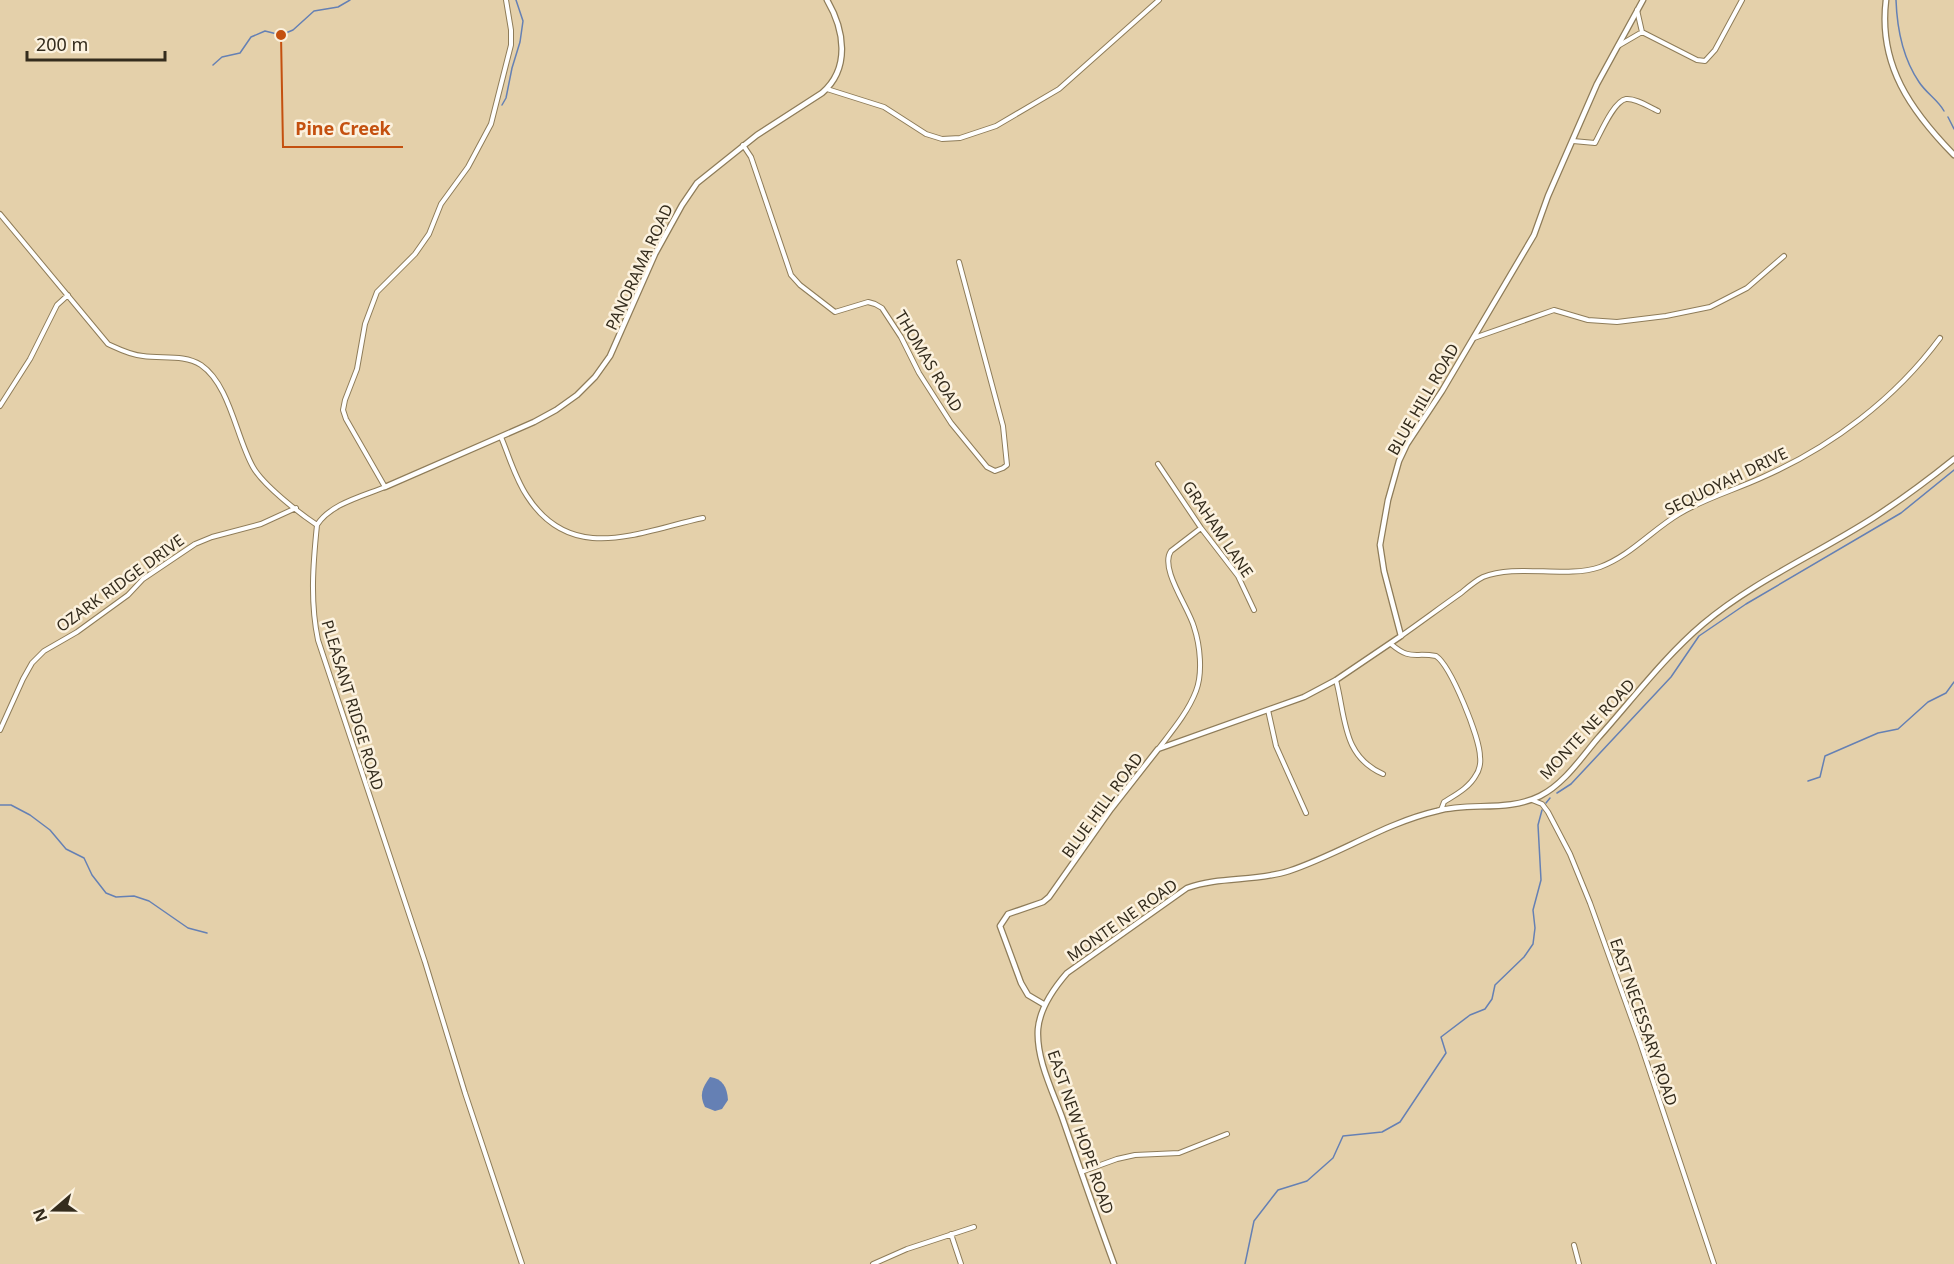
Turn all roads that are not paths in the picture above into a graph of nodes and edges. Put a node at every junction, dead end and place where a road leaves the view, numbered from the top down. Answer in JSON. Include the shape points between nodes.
{"nodes":[{"id":1,"x":506,"y":0,"type":"edge"},
{"id":2,"x":827,"y":0,"type":"edge"},
{"id":3,"x":1159,"y":0,"type":"edge"},
{"id":4,"x":1643,"y":0,"type":"edge"},
{"id":5,"x":1742,"y":0,"type":"edge"},
{"id":6,"x":1886,"y":0,"type":"edge"},
{"id":7,"x":1637,"y":10,"type":"junction"},
{"id":8,"x":1642,"y":32,"type":"junction"},
{"id":9,"x":1618,"y":46,"type":"junction"},
{"id":10,"x":827,"y":89,"type":"junction"},
{"id":11,"x":1658,"y":111,"type":"dead end"},
{"id":12,"x":1574,"y":141,"type":"junction"},
{"id":13,"x":743,"y":145,"type":"junction"},
{"id":14,"x":1954,"y":155,"type":"edge"},
{"id":15,"x":0,"y":214,"type":"edge"},
{"id":16,"x":1784,"y":256,"type":"dead end"},
{"id":17,"x":959,"y":262,"type":"dead end"},
{"id":18,"x":68,"y":295,"type":"junction"},
{"id":19,"x":1472,"y":339,"type":"junction"},
{"id":20,"x":1940,"y":339,"type":"dead end"},
{"id":21,"x":0,"y":406,"type":"edge"},
{"id":22,"x":501,"y":437,"type":"junction"},
{"id":23,"x":1954,"y":459,"type":"edge"},
{"id":24,"x":1158,"y":464,"type":"dead end"},
{"id":25,"x":385,"y":487,"type":"junction"},
{"id":26,"x":296,"y":508,"type":"junction"},
{"id":27,"x":703,"y":518,"type":"dead end"},
{"id":28,"x":317,"y":525,"type":"junction"},
{"id":29,"x":1201,"y":528,"type":"junction"},
{"id":30,"x":1254,"y":610,"type":"dead end"},
{"id":31,"x":1401,"y":636,"type":"junction"},
{"id":32,"x":1391,"y":644,"type":"junction"},
{"id":33,"x":1336,"y":680,"type":"junction"},
{"id":34,"x":1268,"y":710,"type":"junction"},
{"id":35,"x":0,"y":730,"type":"edge"},
{"id":36,"x":1158,"y":749,"type":"junction"},
{"id":37,"x":1383,"y":774,"type":"dead end"},
{"id":38,"x":1531,"y":800,"type":"junction"},
{"id":39,"x":1441,"y":810,"type":"junction"},
{"id":40,"x":1306,"y":813,"type":"dead end"},
{"id":41,"x":1045,"y":1005,"type":"junction"},
{"id":42,"x":1227,"y":1134,"type":"dead end"},
{"id":43,"x":1081,"y":1172,"type":"junction"},
{"id":44,"x":974,"y":1227,"type":"dead end"},
{"id":45,"x":951,"y":1234,"type":"junction"},
{"id":46,"x":1574,"y":1245,"type":"dead end"},
{"id":47,"x":874,"y":1263,"type":"edge"},
{"id":48,"x":522,"y":1264,"type":"edge"},
{"id":49,"x":961,"y":1264,"type":"edge"},
{"id":50,"x":1114,"y":1264,"type":"edge"},
{"id":51,"x":1579,"y":1264,"type":"edge"},
{"id":52,"x":1714,"y":1264,"type":"edge"}],
"edges":[{"from":1,"to":25,"type":"street","via":[[511,45],[491,124],[441,204],[429,234],[377,292],[345,400],[346,420]]},
{"from":2,"to":10,"type":"street","name":"PANORAMA ROAD","via":[[842,37],[842,58]]},
{"from":3,"to":10,"type":"street","via":[[1059,89],[996,126],[960,138],[942,139],[926,134],[884,107]]},
{"from":4,"to":7,"type":"street","name":"BLUE HILL ROAD"},
{"from":5,"to":8,"type":"street","via":[[1715,50],[1704,62]]},
{"from":6,"to":14,"type":"street","via":[[1886,38],[1895,74],[1927,126]]},
{"from":7,"to":8,"type":"street"},
{"from":7,"to":9,"type":"street","name":"BLUE HILL ROAD"},
{"from":8,"to":9,"type":"street"},
{"from":9,"to":12,"type":"street","name":"BLUE HILL ROAD","via":[[1597,84]]},
{"from":10,"to":13,"type":"street","name":"PANORAMA ROAD"},
{"from":11,"to":12,"type":"street","via":[[1626,99],[1615,106],[1595,143]]},
{"from":12,"to":19,"type":"street","name":"BLUE HILL ROAD","via":[[1534,234]]},
{"from":13,"to":17,"type":"street","name":"THOMAS ROAD","via":[[751,157],[790,275],[836,312],[868,302],[882,308],[951,423],[987,467],[995,471],[1006,465],[1003,426]]},
{"from":13,"to":22,"type":"street","name":"PANORAMA ROAD","via":[[697,183],[682,205],[655,254],[610,356],[595,377],[556,410]]},
{"from":15,"to":18,"type":"street"},
{"from":16,"to":19,"type":"street","via":[[1747,288],[1710,307],[1617,322],[1588,320],[1554,310]]},
{"from":18,"to":21,"type":"street","via":[[57,305],[30,359]]},
{"from":18,"to":26,"type":"street","via":[[108,344],[127,353],[187,359],[213,376],[254,469]]},
{"from":19,"to":31,"type":"street","name":"BLUE HILL ROAD","via":[[1407,444],[1388,500],[1381,558]]},
{"from":20,"to":31,"type":"street","name":"SEQUOYAH DRIVE","via":[[1908,375],[1839,435],[1787,465],[1687,510],[1613,561],[1567,571],[1483,577]]},
{"from":22,"to":25,"type":"street","name":"PANORAMA ROAD"},
{"from":22,"to":27,"type":"street","via":[[522,488],[533,504],[551,521],[575,534],[619,539]]},
{"from":23,"to":38,"type":"street","name":"MONTE NE ROAD","via":[[1873,518],[1744,594],[1702,624],[1575,765],[1553,787]]},
{"from":24,"to":29,"type":"street","name":"GRAHAM LANE"},
{"from":25,"to":28,"type":"street","via":[[332,511]]},
{"from":26,"to":28,"type":"street"},
{"from":26,"to":35,"type":"street","name":"OZARK RIDGE DRIVE","via":[[261,524],[195,544],[77,632],[44,651],[23,679]]},
{"from":28,"to":48,"type":"street","name":"PLEASANT RIDGE ROAD","via":[[312,591],[318,640]]},
{"from":29,"to":30,"type":"street","name":"GRAHAM LANE","via":[[1238,576]]},
{"from":29,"to":36,"type":"street","via":[[1167,556],[1194,627],[1199,674],[1183,716]]},
{"from":31,"to":32,"type":"street","name":"BLUE HILL ROAD"},
{"from":32,"to":33,"type":"street","name":"BLUE HILL ROAD"},
{"from":32,"to":39,"type":"street","via":[[1411,656],[1436,656],[1445,665],[1478,745],[1477,775],[1444,802]]},
{"from":33,"to":34,"type":"street","name":"BLUE HILL ROAD","via":[[1304,698]]},
{"from":33,"to":37,"type":"street","via":[[1352,747],[1365,764]]},
{"from":34,"to":36,"type":"street","name":"BLUE HILL ROAD"},
{"from":34,"to":40,"type":"street","via":[[1276,746]]},
{"from":36,"to":41,"type":"street","name":"BLUE HILL ROAD","via":[[1049,897],[1008,914],[1000,926],[1021,983],[1028,995]]},
{"from":38,"to":39,"type":"street","name":"MONTE NE ROAD"},
{"from":38,"to":52,"type":"street","name":"EAST NECESSARY ROAD","via":[[1542,804],[1548,812],[1590,903]]},
{"from":39,"to":41,"type":"street","name":"MONTE NE ROAD","via":[[1399,822],[1307,865],[1275,875],[1219,879],[1187,888],[1067,973]]},
{"from":41,"to":43,"type":"street","name":"EAST NEW HOPE ROAD","via":[[1038,1026],[1040,1051]]},
{"from":42,"to":43,"type":"street","via":[[1179,1153],[1135,1155]]},
{"from":43,"to":50,"type":"street","name":"EAST NEW HOPE ROAD"},
{"from":44,"to":45,"type":"street"},
{"from":45,"to":47,"type":"street"},
{"from":45,"to":49,"type":"street"},
{"from":46,"to":51,"type":"street"}]}
